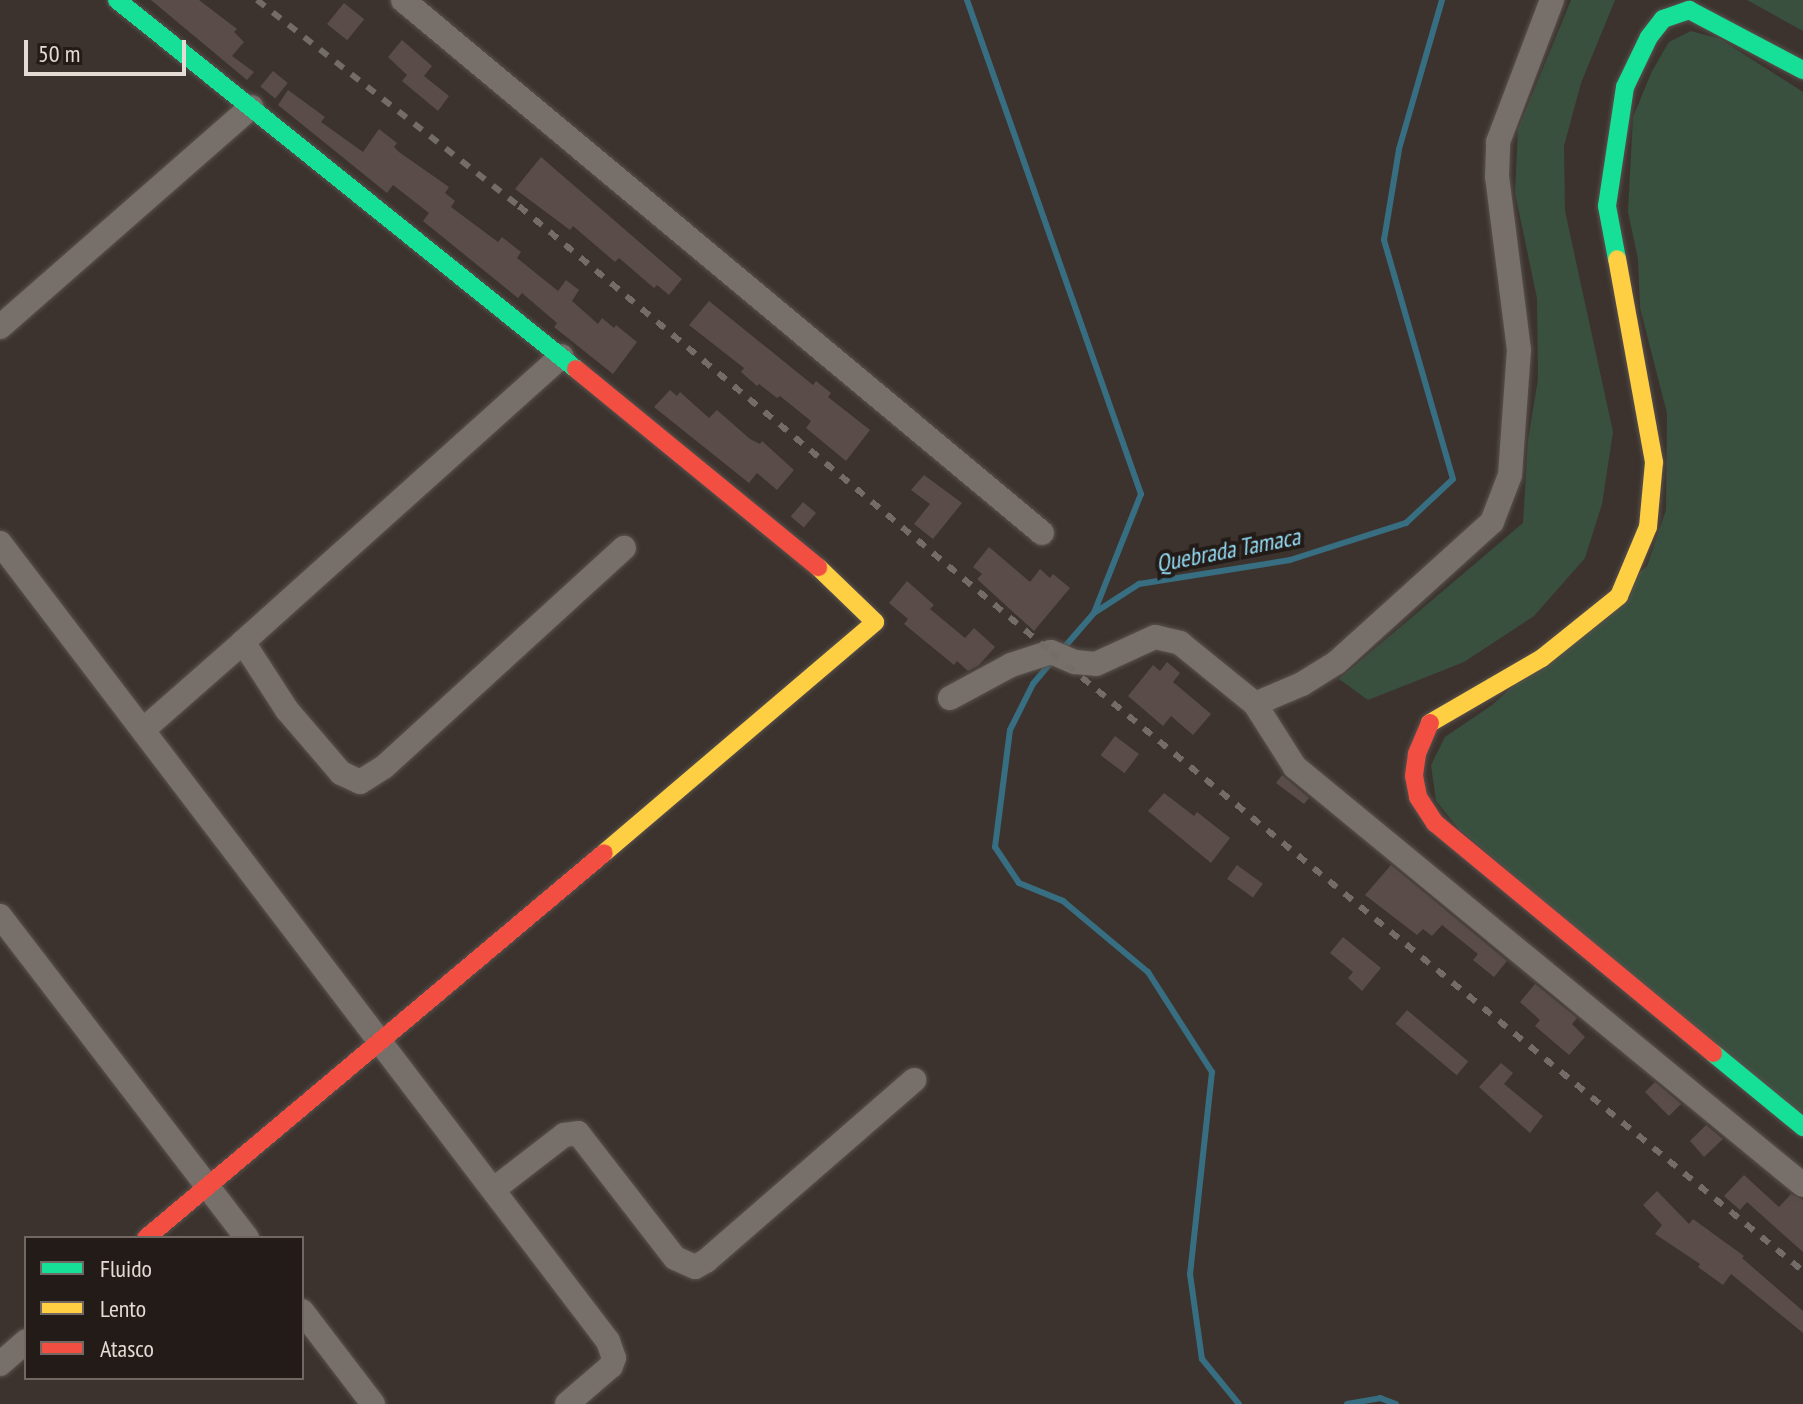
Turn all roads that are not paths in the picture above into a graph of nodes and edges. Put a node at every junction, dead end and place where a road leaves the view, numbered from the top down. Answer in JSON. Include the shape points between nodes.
{"nodes":[{"id":1,"x":117,"y":0,"type":"edge"},
{"id":2,"x":403,"y":0,"type":"edge"},
{"id":3,"x":1552,"y":0,"type":"edge"},
{"id":4,"x":1803,"y":70,"type":"edge"},
{"id":5,"x":251,"y":107,"type":"junction"},
{"id":6,"x":0,"y":327,"type":"edge"},
{"id":7,"x":562,"y":356,"type":"junction"},
{"id":8,"x":1042,"y":533,"type":"dead end"},
{"id":9,"x":0,"y":543,"type":"edge"},
{"id":10,"x":624,"y":548,"type":"dead end"},
{"id":11,"x":243,"y":642,"type":"junction"},
{"id":12,"x":950,"y":698,"type":"dead end"},
{"id":13,"x":1255,"y":704,"type":"junction"},
{"id":14,"x":143,"y":730,"type":"junction"},
{"id":15,"x":0,"y":916,"type":"edge"},
{"id":16,"x":382,"y":1043,"type":"junction"},
{"id":17,"x":914,"y":1080,"type":"dead end"},
{"id":18,"x":1803,"y":1127,"type":"edge"},
{"id":19,"x":206,"y":1185,"type":"junction"},
{"id":20,"x":1803,"y":1185,"type":"edge"},
{"id":21,"x":494,"y":1189,"type":"junction"},
{"id":22,"x":148,"y":1236,"type":"edge"},
{"id":23,"x":245,"y":1236,"type":"edge"},
{"id":24,"x":304,"y":1314,"type":"edge"},
{"id":25,"x":24,"y":1343,"type":"edge"},
{"id":26,"x":0,"y":1364,"type":"edge"},
{"id":27,"x":373,"y":1404,"type":"edge"},
{"id":28,"x":567,"y":1404,"type":"edge"}],
"edges":[{"from":1,"to":5,"type":"street"},
{"from":2,"to":8,"type":"street"},
{"from":3,"to":13,"type":"street","via":[[1498,142],[1497,177],[1519,350],[1510,475],[1492,522],[1336,663]]},
{"from":4,"to":18,"type":"street","via":[[1689,10],[1663,19],[1649,37],[1625,87],[1607,206],[1654,462],[1648,527],[1619,596],[1542,658],[1431,722],[1414,776],[1418,797],[1435,823]]},
{"from":5,"to":6,"type":"street"},
{"from":5,"to":7,"type":"street"},
{"from":7,"to":11,"type":"street"},
{"from":7,"to":16,"type":"street","via":[[794,544],[875,622]]},
{"from":9,"to":14,"type":"street"},
{"from":10,"to":11,"type":"street","via":[[384,767],[360,782],[341,773],[287,710]]},
{"from":11,"to":14,"type":"street"},
{"from":12,"to":13,"type":"street","via":[[1028,657],[1051,652],[1096,664],[1155,637],[1180,643]]},
{"from":13,"to":20,"type":"street","via":[[1295,767]]},
{"from":14,"to":16,"type":"street"},
{"from":15,"to":19,"type":"street"},
{"from":16,"to":19,"type":"street"},
{"from":16,"to":21,"type":"street"},
{"from":17,"to":21,"type":"street","via":[[695,1267],[675,1258],[578,1133],[564,1135]]},
{"from":19,"to":22,"type":"street"},
{"from":19,"to":23,"type":"street"},
{"from":21,"to":28,"type":"street","via":[[612,1349],[614,1358],[606,1373]]},
{"from":24,"to":27,"type":"street"},
{"from":25,"to":26,"type":"street"}]}
